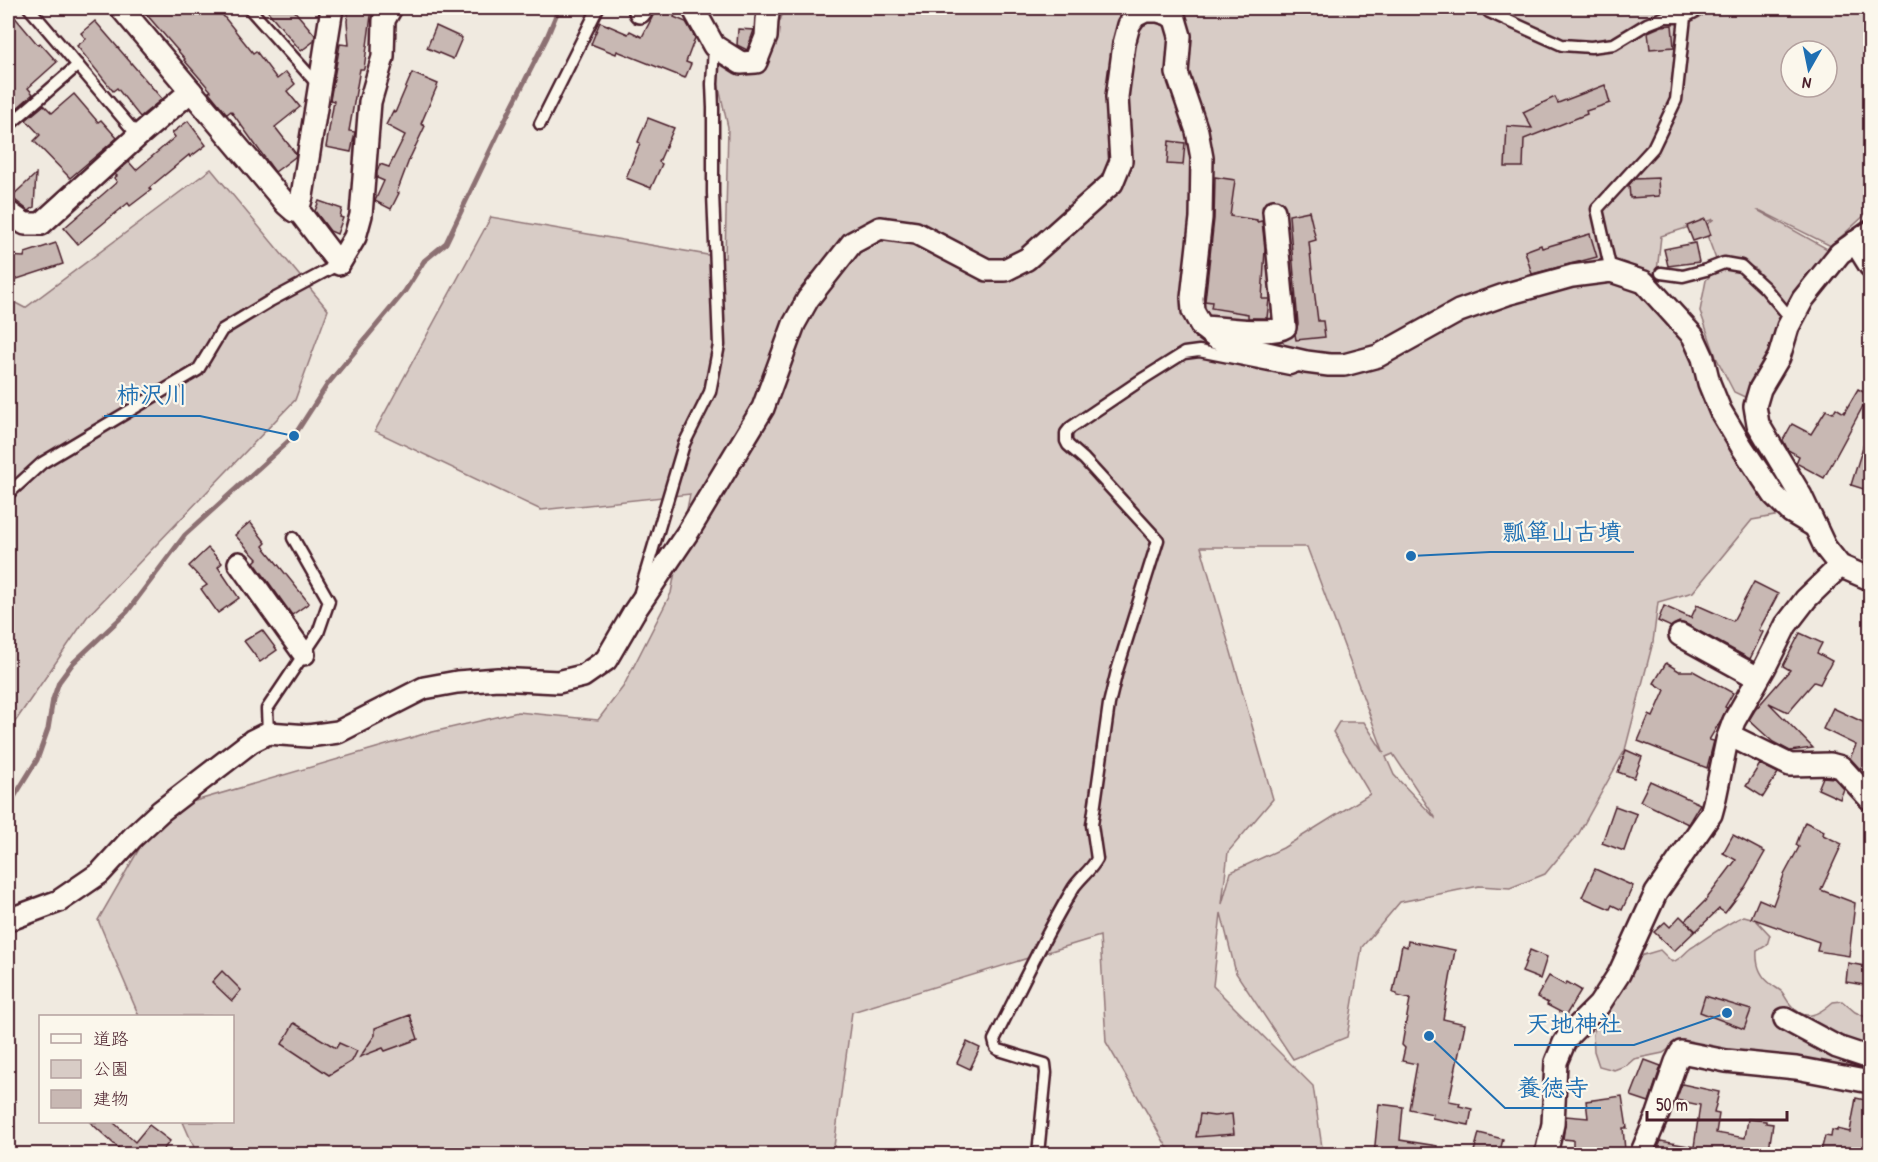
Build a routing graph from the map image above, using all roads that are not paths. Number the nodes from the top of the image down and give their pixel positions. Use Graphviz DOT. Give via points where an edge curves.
graph roads {
  1 [pos="29,8"];
  2 [pos="121,8"];
  3 [pos="249,8"];
  4 [pos="332,8"];
  5 [pos="391,8"];
  6 [pos="598,8"];
  7 [pos="693,8"];
  8 [pos="770,8"];
  9 [pos="1487,8"];
  10 [pos="1701,8"];
  11 [pos="1685,17"];
  12 [pos="714,46"];
  13 [pos="78,65"];
  14 [pos="319,86"];
  15 [pos="191,91"];
  16 [pos="540,124"];
  17 [pos="8,126"];
  18 [pos="138,136"];
  19 [pos="298,210"];
  20 [pos="1274,211"];
  21 [pos="8,212"];
  22 [pos="1863,237"];
  23 [pos="339,264"];
  24 [pos="1870,266"];
  25 [pos="1611,271"];
  26 [pos="1661,273"];
  27 [pos="1792,320"];
  28 [pos="1202,327"];
  29 [pos="1306,362"];
  30 [pos="8,494"];
  31 [pos="1816,527"];
  32 [pos="293,538"];
  33 [pos="239,563"];
  34 [pos="1840,566"];
  35 [pos="1870,579"];
  36 [pos="634,612"];
  37 [pos="1680,635"];
  38 [pos="304,654"];
  39 [pos="1758,678"];
  40 [pos="268,733"];
  41 [pos="1729,735"];
  42 [pos="1870,799"];
  43 [pos="8,920"];
  44 [pos="1785,1019"];
  45 [pos="1870,1058"];
  46 [pos="1870,1082"];
  47 [pos="1038,1155"];
  48 [pos="1546,1155"];
  49 [pos="1641,1155"];
  1 -- 13 [label="lane"];
  2 -- 15 [label="street"];
  3 -- 14 [label="lane"];
  4 -- 14 [label="street"];
  5 -- 23 [label="street" via="384,20 383,57 370,102 361,214 355,237"];
  6 -- 16 [label="lane"];
  7 -- 12 [label="street"];
  8 -- 12 [label="street" via="766,37 756,62 741,63"];
  9 -- 11 [label="lane" via="1562,45 1591,47 1614,44 1665,17"];
  10 -- 11 [label="lane"];
  11 -- 25 [label="lane" via="1676,100 1653,148 1597,209"];
  12 -- 36 [label="lane" via="713,193 719,345 710,392 684,444"];
  13 -- 17 [label="lane"];
  13 -- 18 [label="lane"];
  14 -- 19 [label="street"];
  15 -- 18 [label="street"];
  15 -- 19 [label="street" via="286,204"];
  18 -- 21 [label="street" via="41,224 25,224"];
  19 -- 23 [label="street"];
  20 -- 28 [label="street" via="1285,327 1262,331"];
  22 -- 24 [label="street"];
  22 -- 27 [label="street" via="1840,253 1817,279"];
  23 -- 30 [label="lane" via="222,330 198,370 42,462"];
  25 -- 29 [label="street" via="1572,276 1459,311 1399,346 1362,361 1344,365"];
  25 -- 31 [label="street" via="1644,282 1693,336 1720,410 1742,447 1774,495 1791,512"];
  26 -- 27 [label="lane" via="1683,276 1724,263 1741,266"];
  27 -- 31 [label="street" via="1755,406 1758,424"];
  28 -- 29 [label="street" via="1233,345"];
  28 -- 36 [label="street" via="1193,312 1192,298 1203,176 1201,144 1177,73 1180,36 1175,19 1158,11 1145,11 1135,15 1124,44 1117,97 1121,161 1112,183 1027,259 1005,270 987,270 916,233 880,228 852,243 807,299 764,408"];
  29 -- 47 [label="lane" via="1290,369 1199,351 1184,353 1066,433 1068,445 1158,540 1109,704 1093,812 1097,859 1069,896 994,1040 999,1050 1045,1064"];
  31 -- 34 [label="street"];
  32 -- 38 [label="lane" via="329,601 318,633"];
  33 -- 38 [label="street"];
  34 -- 35 [label="street"];
  34 -- 39 [label="street" via="1786,625"];
  36 -- 40 [label="street" via="606,660 583,676 558,682 457,682 424,688 338,732 308,736"];
  37 -- 39 [label="street"];
  38 -- 40 [label="lane" via="267,709"];
  39 -- 41 [label="street"];
  40 -- 43 [label="street" via="161,811 100,873 59,901"];
  41 -- 42 [label="street" via="1790,765 1841,767"];
  41 -- 48 [label="street" via="1711,814 1656,893 1619,974 1560,1052"];
  44 -- 45 [label="street" via="1837,1047"];
  46 -- 49 [label="street" via="1681,1052"];
}
